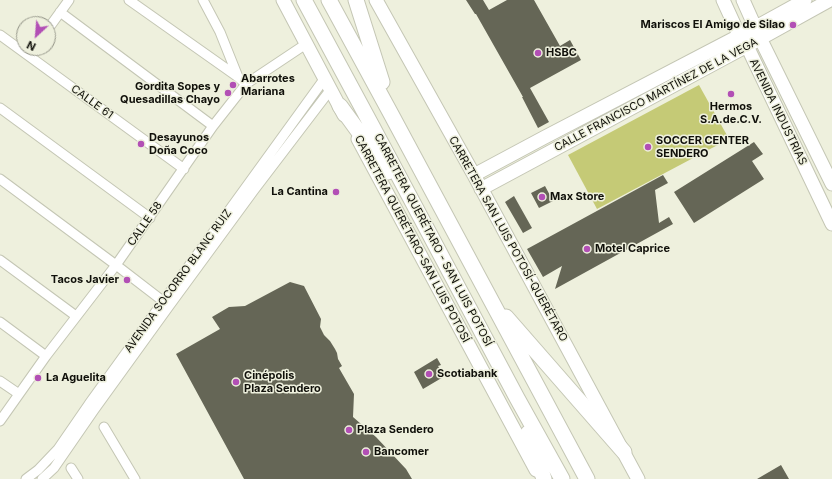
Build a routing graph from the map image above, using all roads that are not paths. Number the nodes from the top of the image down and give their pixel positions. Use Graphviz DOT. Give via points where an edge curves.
graph roads {
  1 [pos="69,0"];
  2 [pos="129,0"];
  3 [pos="203,0"];
  4 [pos="283,0"];
  5 [pos="304,0"];
  6 [pos="329,0"];
  7 [pos="356,0"];
  8 [pos="376,0"];
  9 [pos="723,0"];
  10 [pos="742,0"];
  11 [pos="805,0"];
  12 [pos="830,0"];
  13 [pos="60,12"];
  14 [pos="56,18"];
  15 [pos="758,33"];
  16 [pos="1,37"];
  17 [pos="743,41"];
  18 [pos="306,44"];
  19 [pos="16,47"];
  20 [pos="29,56"];
  21 [pos="688,62"];
  22 [pos="694,74"];
  23 [pos="238,77"];
  24 [pos="325,78"];
  25 [pos="246,84"];
  26 [pos="331,90"];
  27 [pos="340,106"];
  28 [pos="0,108"];
  29 [pos="302,110"];
  30 [pos="392,114"];
  31 [pos="310,117"];
  32 [pos="213,126"];
  33 [pos="545,137"];
  34 [pos="553,151"];
  35 [pos="184,169"];
  36 [pos="474,175"];
  37 [pos="0,179"];
  38 [pos="832,184"];
  39 [pos="481,189"];
  40 [pos="417,211"];
  41 [pos="150,218"];
  42 [pos="832,224"];
  43 [pos="0,260"];
  44 [pos="116,265"];
  45 [pos="488,296"];
  46 [pos="166,303"];
  47 [pos="76,316"];
  48 [pos="0,322"];
  49 [pos="46,356"];
  50 [pos="0,381"];
  51 [pos="19,394"];
  52 [pos="517,398"];
  53 [pos="0,421"];
  54 [pos="104,427"];
  55 [pos="61,452"];
  56 [pos="624,452"];
  57 [pos="72,468"];
  58 [pos="26,479"];
  59 [pos="42,479"];
  60 [pos="78,479"];
  61 [pos="135,479"];
  62 [pos="541,479"];
  63 [pos="544,479"];
  64 [pos="562,479"];
  65 [pos="587,479"];
  66 [pos="638,479"];
  1 -- 13 [label="street"];
  2 -- 23 [label="street"];
  3 -- 23 [label="street" via="220,32"];
  4 -- 18 [label="main road, CARRETERA QUERÉTARO-SAN LUIS POTOSÍ"];
  5 -- 40 [label="highway, CARRETERA QUERÉTARO - SAN LUIS POTOSÍ"];
  6 -- 30 [label="highway, CARRETERA QUERÉTARO - SAN LUIS POTOSÍ"];
  7 -- 30 [label="highway"];
  8 -- 36 [label="main road, CARRETERA SAN LUIS POTOSÍ-QUERÉTARO"];
  9 -- 17 [label="main road, AVENIDA INDUSTRIAS"];
  10 -- 15 [label="main road, AVENIDA INDUSTRIAS"];
  11 -- 15 [label="main road, CALLE FRANCISCO MARTÍNEZ DE LA VEGA"];
  12 -- 15 [label="main road, CALLE FRANCISCO MARTÍNEZ DE LA VEGA"];
  13 -- 14 [label="street"];
  13 -- 32 [label="street"];
  15 -- 17 [label="main road, CALLE FRANCISCO MARTÍNEZ DE LA VEGA"];
  15 -- 38 [label="main road, AVENIDA INDUSTRIAS"];
  16 -- 19 [label="street, CALLE 61"];
  17 -- 21 [label="main road, CALLE FRANCISCO MARTÍNEZ DE LA VEGA"];
  17 -- 22 [label="main road, CALLE FRANCISCO MARTÍNEZ DE LA VEGA"];
  17 -- 42 [label="main road, AVENIDA INDUSTRIAS"];
  18 -- 24 [label="main road, CARRETERA QUERÉTARO-SAN LUIS POTOSÍ"];
  18 -- 25 [label="street, CALLE 58"];
  20 -- 35 [label="street, CALLE 61"];
  21 -- 22 [label="main road"];
  21 -- 33 [label="main road, CALLE FRANCISCO MARTÍNEZ DE LA VEGA"];
  22 -- 34 [label="main road, CALLE FRANCISCO MARTÍNEZ DE LA VEGA"];
  23 -- 25 [label="street"];
  24 -- 26 [label="main road, CARRETERA QUERÉTARO-SAN LUIS POTOSÍ"];
  24 -- 29 [label="street, AVENIDA SOCORRO BLANC RUIZ"];
  25 -- 32 [label="street, CALLE 58"];
  26 -- 27 [label="main road, CARRETERA QUERÉTARO-SAN LUIS POTOSÍ"];
  26 -- 31 [label="street, AVENIDA SOCORRO BLANC RUIZ"];
  27 -- 40 [label="highway"];
  27 -- 62 [label="main road, CARRETERA QUERÉTARO-SAN LUIS POTOSÍ"];
  28 -- 41 [label="street"];
  29 -- 31 [label="street" via="307,111"];
  29 -- 46 [label="street, AVENIDA SOCORRO BLANC RUIZ"];
  30 -- 45 [label="highway, CARRETERA QUERÉTARO - SAN LUIS POTOSÍ"];
  31 -- 46 [label="street, AVENIDA SOCORRO BLANC RUIZ"];
  32 -- 35 [label="street, CALLE 58"];
  33 -- 34 [label="main road"];
  33 -- 36 [label="main road, CALLE FRANCISCO MARTÍNEZ DE LA VEGA"];
  34 -- 39 [label="main road, CALLE FRANCISCO MARTÍNEZ DE LA VEGA"];
  35 -- 41 [label="street, CALLE 58"];
  36 -- 39 [label="main road, CARRETERA SAN LUIS POTOSÍ-QUERÉTARO"];
  37 -- 44 [label="street"];
  39 -- 56 [label="main road, CARRETERA SAN LUIS POTOSÍ-QUERÉTARO"];
  40 -- 52 [label="highway, CARRETERA QUERÉTARO - SAN LUIS POTOSÍ"];
  41 -- 44 [label="street, CALLE 58"];
  43 -- 47 [label="street"];
  44 -- 46 [label="street"];
  44 -- 47 [label="street, CALLE 58"];
  45 -- 56 [label="highway"];
  45 -- 65 [label="highway, CARRETERA QUERÉTARO - SAN LUIS POTOSÍ"];
  46 -- 55 [label="street, AVENIDA SOCORRO BLANC RUIZ"];
  47 -- 49 [label="street, CALLE 58"];
  48 -- 49 [label="street"];
  49 -- 51 [label="street, CALLE 58"];
  50 -- 51 [label="street"];
  51 -- 53 [label="street, CALLE 58"];
  52 -- 63 [label="highway"];
  52 -- 64 [label="highway, CARRETERA QUERÉTARO - SAN LUIS POTOSÍ"];
  54 -- 61 [label="street"];
  55 -- 58 [label="street, AVENIDA SOCORRO BLANC RUIZ"];
  55 -- 59 [label="street, AVENIDA SOCORRO BLANC RUIZ" via="54,468"];
  56 -- 66 [label="main road, CARRETERA SAN LUIS POTOSÍ-QUERÉTARO"];
  57 -- 60 [label="street"];
}
